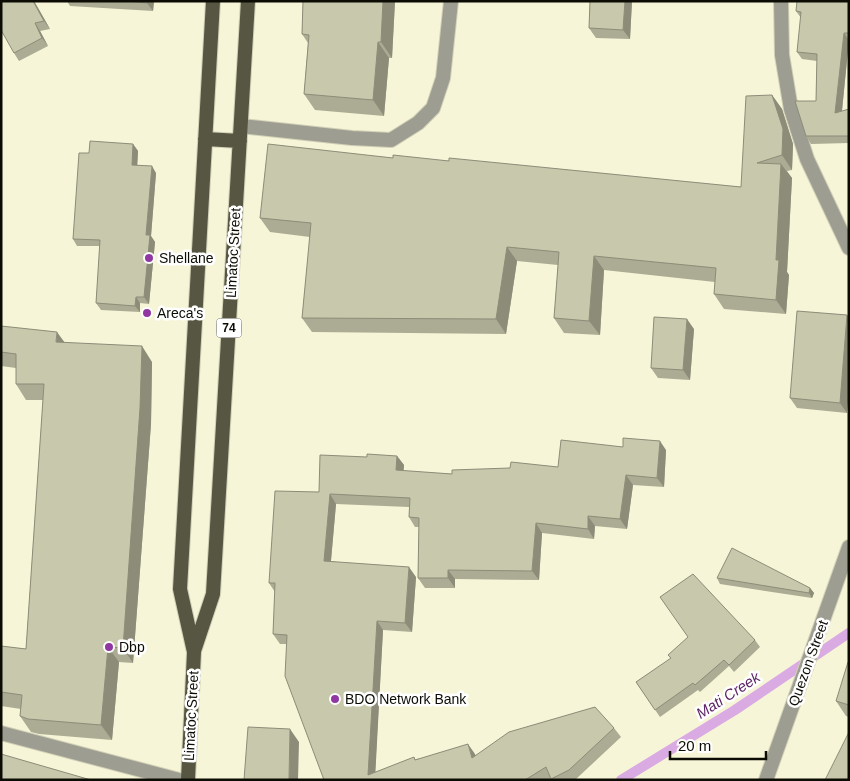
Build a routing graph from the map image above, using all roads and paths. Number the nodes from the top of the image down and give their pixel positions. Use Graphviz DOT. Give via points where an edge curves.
graph roads {
  1 [pos="213,1"];
  2 [pos="248,1"];
  3 [pos="451,1"];
  4 [pos="781,1"];
  5 [pos="241,126"];
  6 [pos="205,139"];
  7 [pos="240,141"];
  8 [pos="849,248"];
  9 [pos="849,547"];
  10 [pos="194,652"];
  11 [pos="1,733"];
  12 [pos="179,780"];
  13 [pos="188,780"];
  14 [pos="766,780"];
  1 -- 6 [label="main road, Limatoc Street / 74"];
  2 -- 5 [label="main road, Limatoc Street / 74"];
  3 -- 5 [label="street" via="444,78 434,108 418,124 391,140"];
  4 -- 8 [label="street" via="782,55 791,109 806,159"];
  5 -- 7 [label="main road, Limatoc Street / 74"];
  6 -- 7 [label="main road"];
  6 -- 10 [label="main road, Limatoc Street / 74" via="180,588"];
  7 -- 10 [label="main road, Limatoc Street / 74" via="213,594"];
  9 -- 14 [label="street, Quezon Street"];
  10 -- 13 [label="main road, Limatoc Street / 74"];
  11 -- 12 [label="street"];
}
